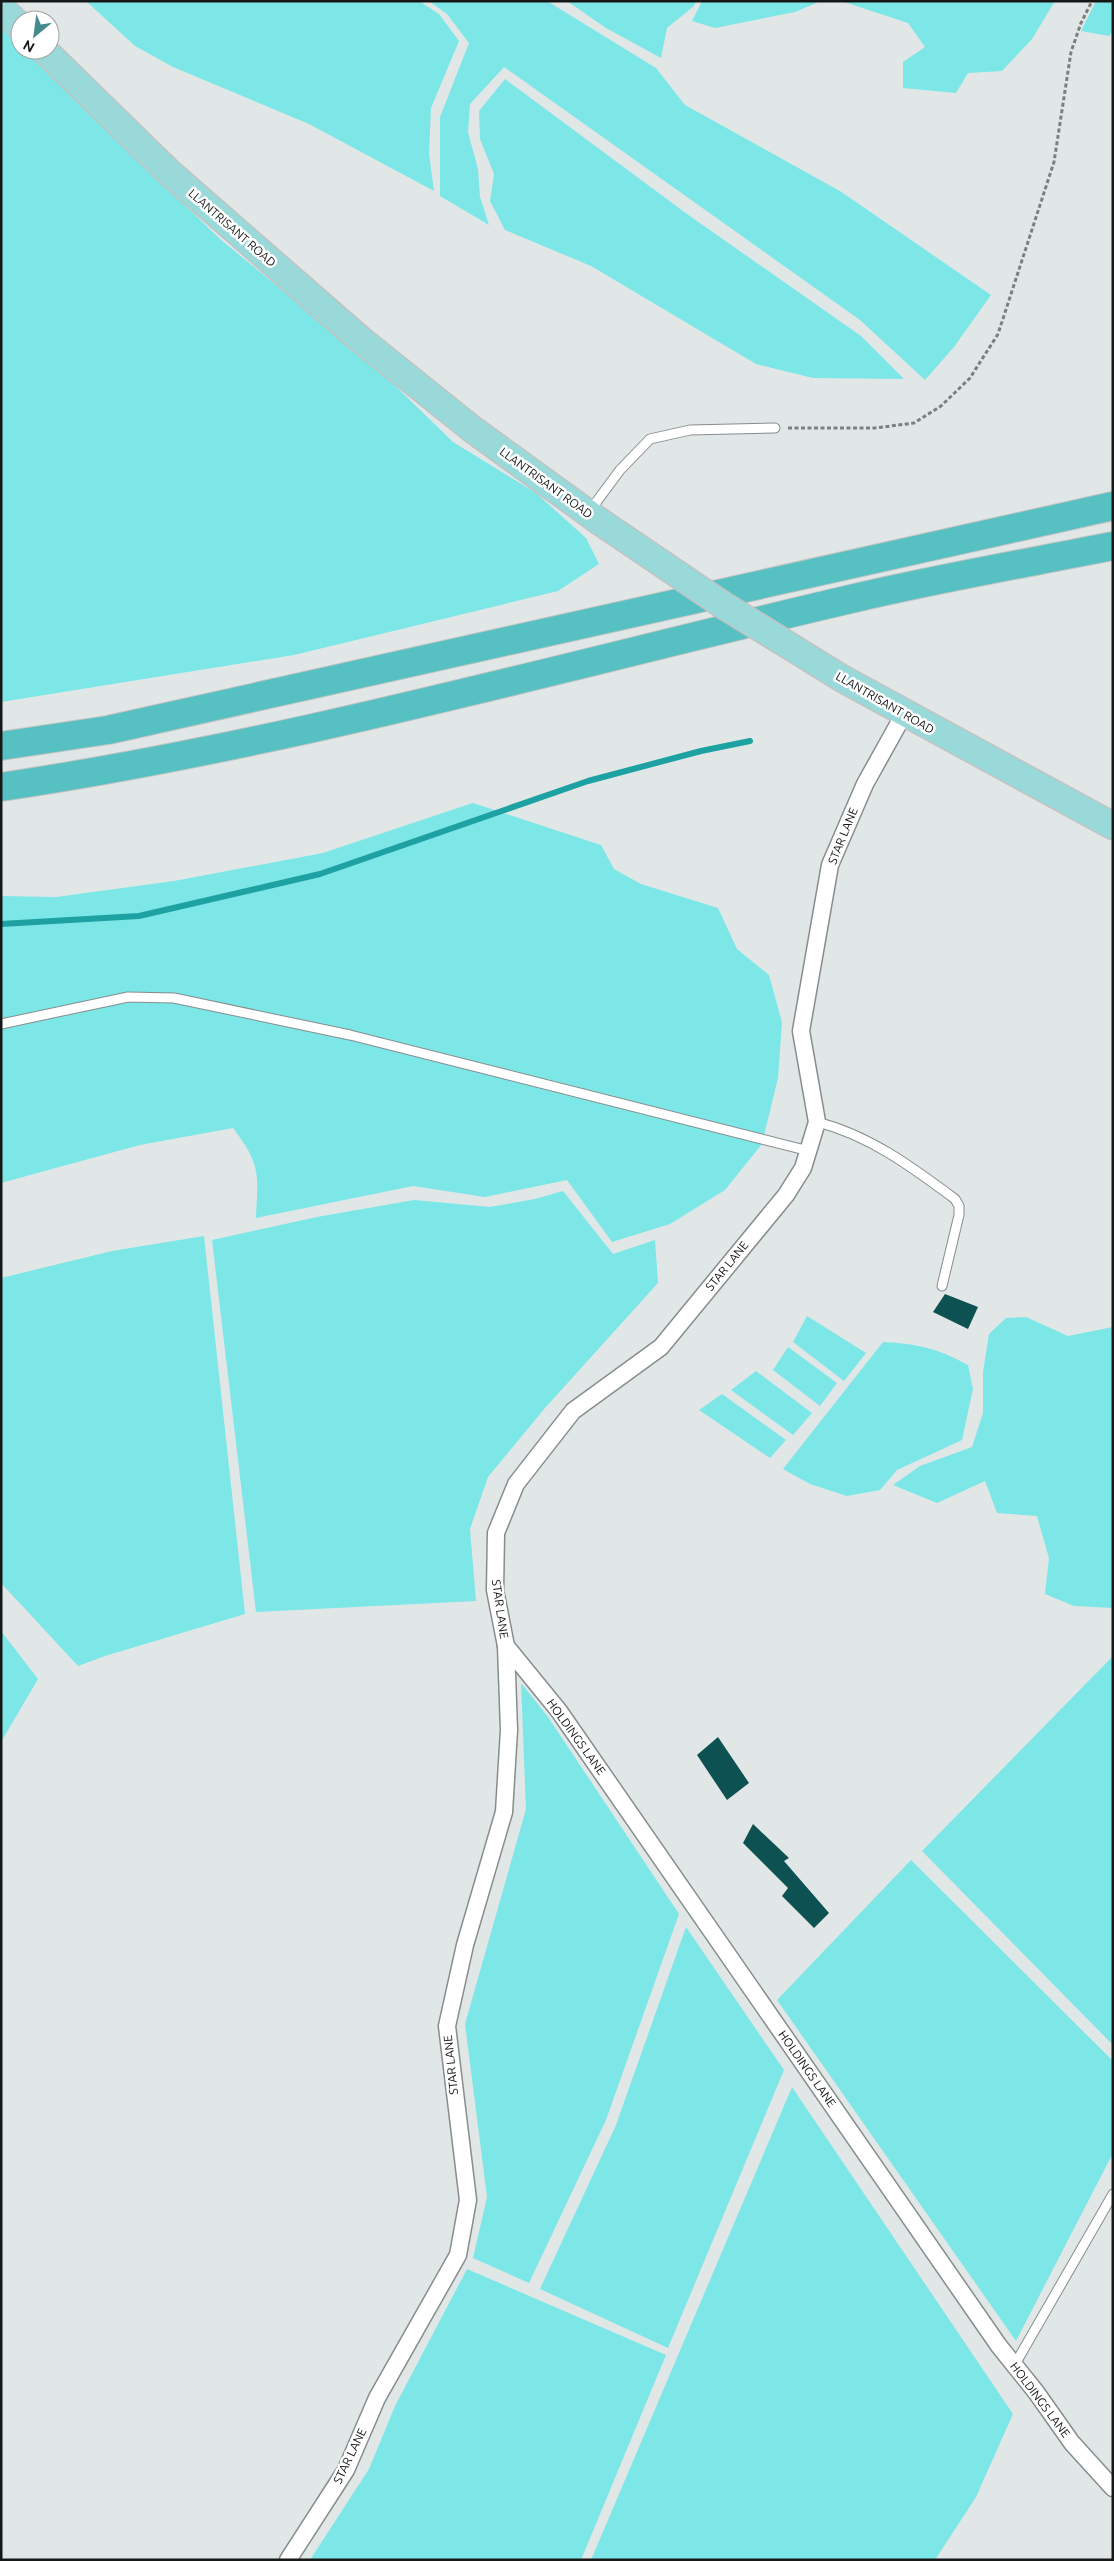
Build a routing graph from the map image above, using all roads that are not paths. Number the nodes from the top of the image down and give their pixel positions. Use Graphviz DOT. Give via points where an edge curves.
graph roads {
  1 [pos="54,60"];
  2 [pos="775,428"];
  3 [pos="1113,506"];
  4 [pos="593,518"];
  5 [pos="1113,546"];
  6 [pos="904,714"];
  7 [pos="1,746"];
  8 [pos="1,787"];
  9 [pos="1113,826"];
  10 [pos="1,1024"];
  11 [pos="817,1122"];
  12 [pos="810,1151"];
  13 [pos="942,1286"];
  14 [pos="506,1646"];
  15 [pos="1113,2194"];
  16 [pos="1014,2366"];
  17 [pos="1113,2488"];
  18 [pos="288,2560"];
  1 -- 4 [label="main road, LLANTRISANT ROAD" via="170,174 360,339 472,429"];
  2 -- 4 [label="lane" via="690,430 650,439 620,470"];
  3 -- 7 [label="highway" via="108,730"];
  4 -- 6 [label="main road, LLANTRISANT ROAD, bridge" via="723,605"];
  5 -- 8 [label="highway" via="858,597 376,715 97,772"];
  6 -- 9 [label="main road, LLANTRISANT ROAD"];
  6 -- 11 [label="street, STAR LANE" via="865,784 830,864 801,1031"];
  10 -- 12 [label="lane" via="128,997 174,998 350,1035"];
  11 -- 12 [label="street, STAR LANE"];
  11 -- 13 [label="lane" via="839,1128 886,1151 955,1199 959,1215"];
  12 -- 14 [label="street, STAR LANE" via="786,1195 661,1347 573,1411 516,1484 496,1533 495,1590"];
  14 -- 16 [label="street, HOLDINGS LANE" via="559,1712"];
  14 -- 18 [label="street, STAR LANE" via="510,1730 504,1812 466,1945 448,2026 468,2200 458,2255 377,2398 346,2470"];
  15 -- 16 [label="lane"];
  16 -- 17 [label="street, HOLDINGS LANE" via="1072,2443"];
}
